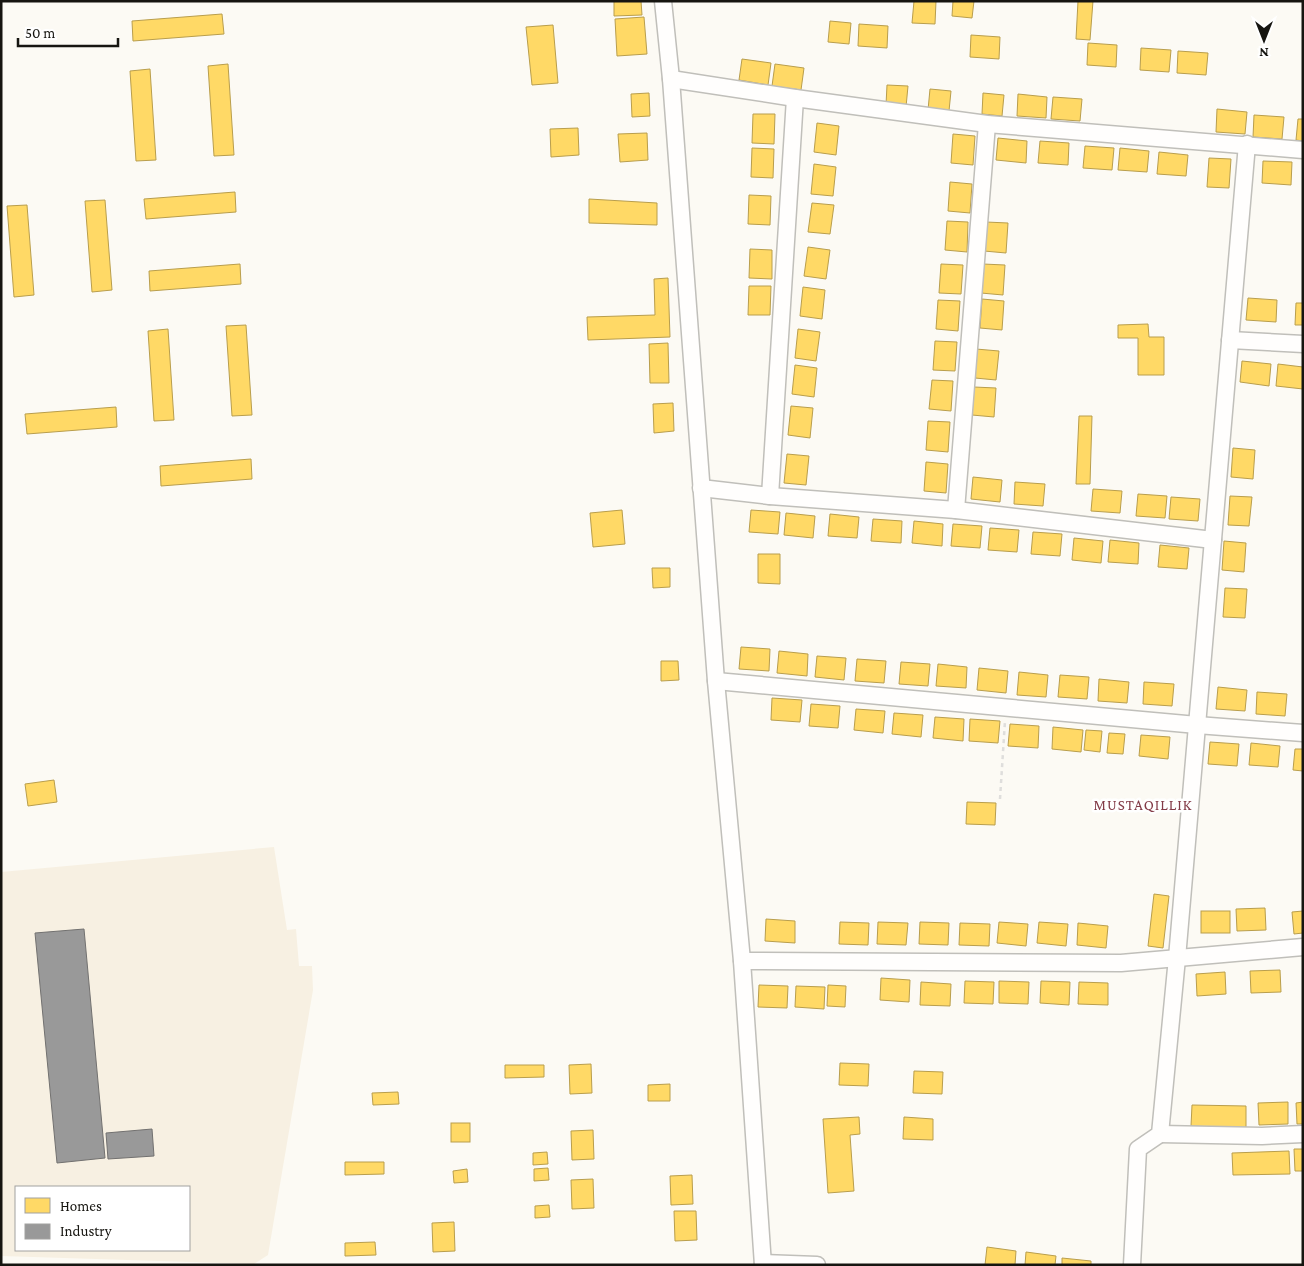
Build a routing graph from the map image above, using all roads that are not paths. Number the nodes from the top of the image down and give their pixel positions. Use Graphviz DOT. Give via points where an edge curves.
graph roads {
  1 [pos="663,1"];
  2 [pos="671,79"];
  3 [pos="795,98"];
  4 [pos="987,124"];
  5 [pos="1247,144"];
  6 [pos="1303,150"];
  7 [pos="1230,340"];
  8 [pos="1303,344"];
  9 [pos="701,488"];
  10 [pos="770,496"];
  11 [pos="956,510"];
  12 [pos="1213,540"];
  13 [pos="716,681"];
  14 [pos="1197,725"];
  15 [pos="1303,733"];
  16 [pos="1303,947"];
  17 [pos="1177,958"];
  18 [pos="742,961"];
  19 [pos="1160,1134"];
  20 [pos="1303,1134"];
  21 [pos="763,1264"];
  22 [pos="817,1265"];
  23 [pos="1132,1265"];
  1 -- 2 [label="street"];
  2 -- 3 [label="street"];
  2 -- 9 [label="street"];
  3 -- 4 [label="street"];
  3 -- 10 [label="street"];
  4 -- 5 [label="street"];
  4 -- 11 [label="street"];
  5 -- 6 [label="street"];
  5 -- 7 [label="street"];
  7 -- 8 [label="street"];
  7 -- 12 [label="street"];
  9 -- 10 [label="street"];
  9 -- 13 [label="street"];
  10 -- 11 [label="street"];
  11 -- 12 [label="street"];
  12 -- 14 [label="street"];
  13 -- 14 [label="street"];
  13 -- 18 [label="street"];
  14 -- 15 [label="street"];
  14 -- 17 [label="street"];
  16 -- 17 [label="street"];
  17 -- 18 [label="street" via="1121,963"];
  17 -- 19 [label="street"];
  18 -- 21 [label="street"];
  19 -- 20 [label="street"];
  19 -- 23 [label="street" via="1138,1149"];
  21 -- 22 [label="street"];
}
